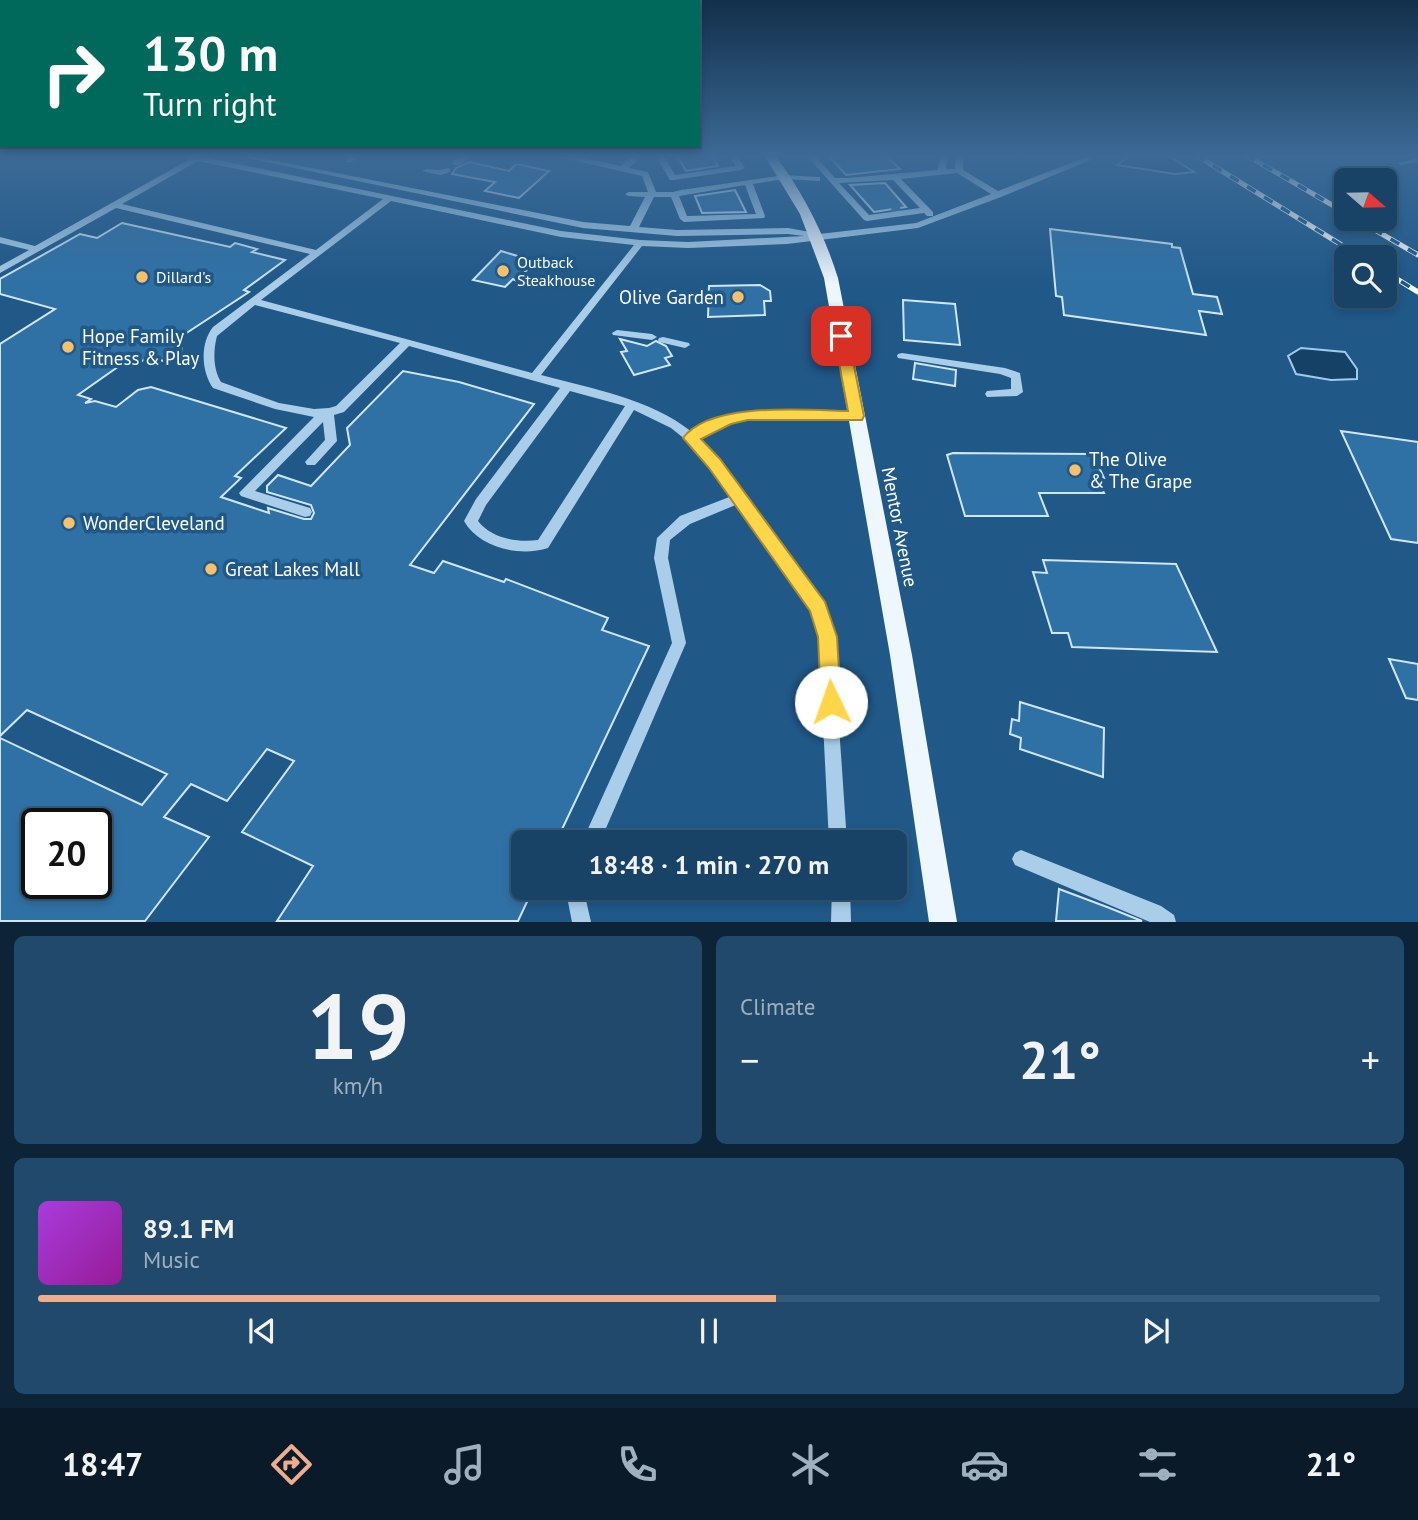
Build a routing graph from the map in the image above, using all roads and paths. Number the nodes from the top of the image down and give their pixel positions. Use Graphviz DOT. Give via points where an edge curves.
graph roads {
  1 [pos="127,198"];
  2 [pos="390,198"];
  3 [pos="446,198"];
  4 [pos="649,198"];
  5 [pos="675,198"];
  6 [pos="756,198"];
  7 [pos="797,198"];
  8 [pos="846,198"];
  9 [pos="914,198"];
  10 [pos="990,198"];
  11 [pos="115,205"];
  12 [pos="924,209"];
  13 [pos="861,215"];
  14 [pos="684,219"];
  15 [pos="935,220"];
  16 [pos="633,230"];
  17 [pos="818,236"];
  18 [pos="0,240"];
  19 [pos="640,243"];
  20 [pos="36,250"];
  21 [pos="317,253"];
  22 [pos="0,270"];
  23 [pos="254,301"];
  24 [pos="617,333"];
  25 [pos="408,342"];
  26 [pos="685,345"];
  27 [pos="902,356"];
  28 [pos="534,377"];
  29 [pos="568,387"];
  30 [pos="991,394"];
  31 [pos="632,404"];
  32 [pos="326,415"];
  33 [pos="857,416"];
  34 [pos="691,438"];
  35 [pos="312,463"];
  36 [pos="740,498"];
  37 [pos="305,512"];
  38 [pos="596,830"];
  39 [pos="837,830"];
  40 [pos="1021,859"];
  41 [pos="577,900"];
  42 [pos="841,900"];
  43 [pos="582,922"];
  44 [pos="841,922"];
  45 [pos="943,922"];
  46 [pos="1167,922"];
  1 -- 11 [label="street"];
  2 -- 19 [label="street" via="561,234"];
  2 -- 21 [label="street"];
  3 -- 16 [label="street"];
  4 -- 16 [label="street"];
  5 -- 14 [label="street"];
  6 -- 14 [label="street" via="761,216"];
  7 -- 17 [label="main road, Mentor Avenue"];
  8 -- 13 [label="street"];
  9 -- 12 [label="street"];
  10 -- 15 [label="street"];
  11 -- 20 [label="street"];
  11 -- 21 [label="street"];
  12 -- 13 [label="street"];
  12 -- 13 [label="street" via="876,218"];
  12 -- 15 [label="street"];
  15 -- 17 [label="street"];
  16 -- 17 [label="street" via="705,234 789,231"];
  17 -- 19 [label="street" via="746,244"];
  17 -- 33 [label="main road, Mentor Avenue" via="831,278"];
  18 -- 20 [label="street"];
  19 -- 28 [label="street"];
  20 -- 22 [label="street"];
  21 -- 23 [label="street"];
  23 -- 25 [label="street"];
  23 -- 32 [label="street" via="212,337 212,381"];
  24 -- 26 [label="street"];
  25 -- 28 [label="street"];
  25 -- 32 [label="street" via="343,407"];
  27 -- 30 [label="street" via="1016,376 1017,392"];
  28 -- 29 [label="street"];
  29 -- 31 [label="street"];
  29 -- 31 [label="street" via="481,502 471,521 479,533 524,548 543,544"];
  31 -- 34 [label="street"];
  32 -- 35 [label="street" via="331,441"];
  32 -- 37 [label="street" via="245,493"];
  33 -- 34 [label="street" via="748,415 727,419"];
  33 -- 45 [label="main road, Mentor Avenue"];
  34 -- 36 [label="street"];
  36 -- 38 [label="street" via="685,520 664,538 661,558 679,643"];
  36 -- 39 [label="street" via="825,624"];
  40 -- 46 [label="street"];
  41 -- 43 [label="street"];
  42 -- 44 [label="street"];
}
